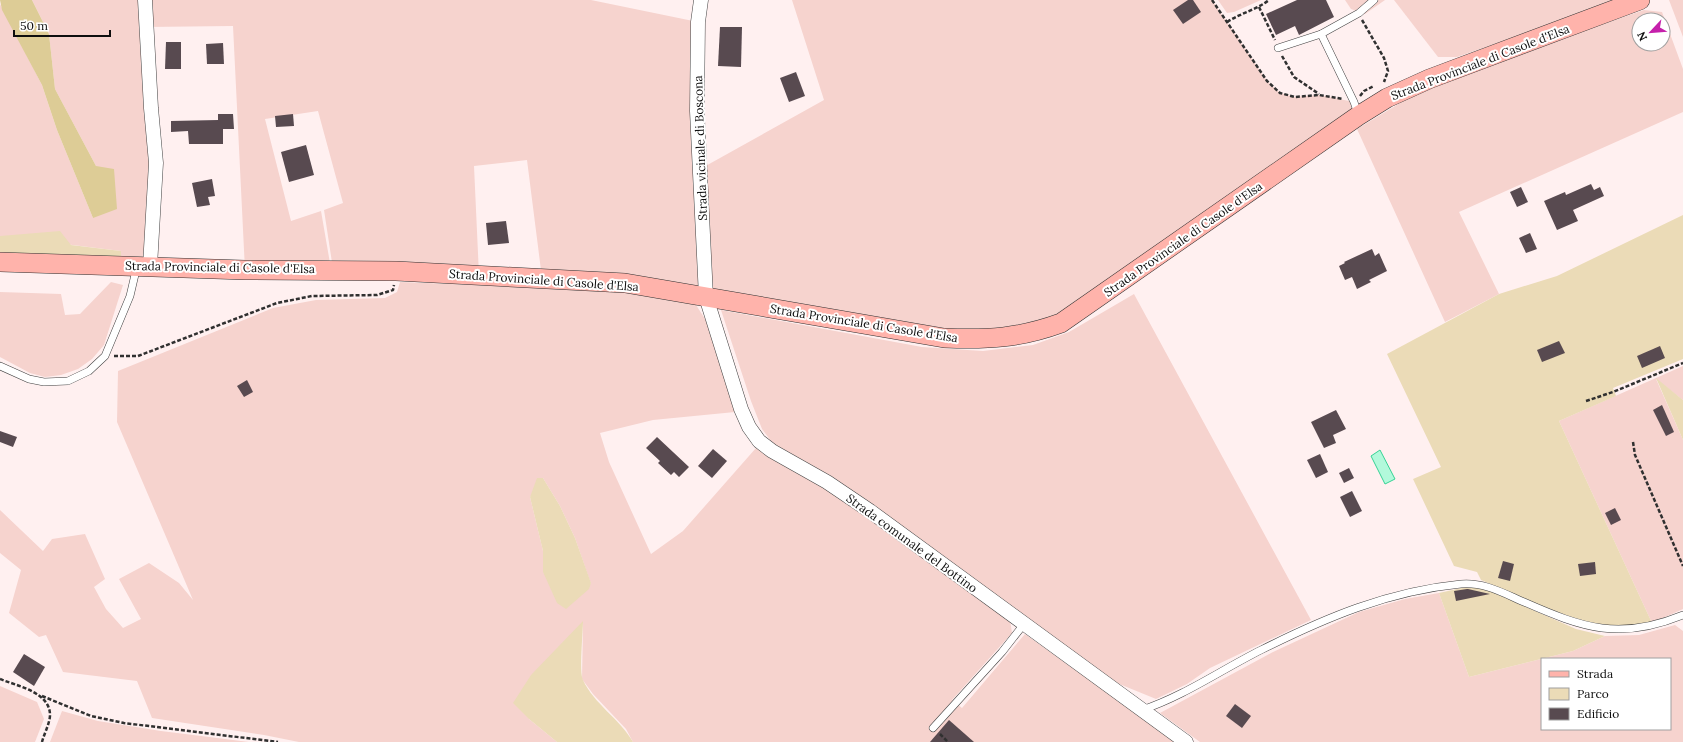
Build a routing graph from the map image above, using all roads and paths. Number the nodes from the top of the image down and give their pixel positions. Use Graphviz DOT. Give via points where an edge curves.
graph roads {
  1 [pos="145,0"];
  2 [pos="701,0"];
  3 [pos="1212,0"];
  4 [pos="1269,0"];
  5 [pos="1374,0"];
  6 [pos="1640,0"];
  7 [pos="1359,13"];
  8 [pos="1227,22"];
  9 [pos="1321,34"];
  10 [pos="1278,48"];
  11 [pos="1356,109"];
  12 [pos="0,262"];
  13 [pos="144,266"];
  14 [pos="396,271"];
  15 [pos="706,297"];
  16 [pos="105,356"];
  17 [pos="1683,363"];
  18 [pos="0,366"];
  19 [pos="1586,401"];
  20 [pos="1633,442"];
  21 [pos="1683,566"];
  22 [pos="1683,615"];
  23 [pos="1024,624"];
  24 [pos="0,679"];
  25 [pos="42,696"];
  26 [pos="1142,710"];
  27 [pos="933,728"];
  28 [pos="42,742"];
  29 [pos="278,742"];
  30 [pos="1186,742"];
  1 -- 13 [label="street" via="156,163"];
  2 -- 15 [label="street, Strada vicinale di Boscona" via="698,22 696,111"];
  3 -- 8 [label="path"];
  4 -- 8 [label="path" via="1260,7"];
  5 -- 7 [label="lane"];
  6 -- 11 [label="main road, Strada Provinciale di Casole d'Elsa"];
  7 -- 9 [label="lane"];
  7 -- 11 [label="path" via="1384,58 1388,71 1384,82 1364,91"];
  8 -- 11 [label="path" via="1267,81 1280,93 1295,98 1319,95"];
  9 -- 10 [label="lane"];
  9 -- 11 [label="lane"];
  11 -- 15 [label="main road, Strada Provinciale di Casole d'Elsa" via="1103,296 1061,323 1041,330 992,338 944,338"];
  12 -- 13 [label="main road, Strada Provinciale di Casole d'Elsa"];
  13 -- 14 [label="main road, Strada Provinciale di Casole d'Elsa"];
  13 -- 16 [label="lane"];
  14 -- 15 [label="main road, Strada Provinciale di Casole d'Elsa" via="625,283"];
  14 -- 16 [label="path" via="393,290 377,295 312,296 277,303 138,356"];
  15 -- 23 [label="street, Strada comunale del Bottino" via="741,409 749,427 760,441 772,451 870,510"];
  16 -- 18 [label="lane" via="89,371 60,382 36,381"];
  17 -- 19 [label="path"];
  20 -- 21 [label="path" via="1635,455"];
  22 -- 26 [label="lane" via="1653,626 1630,630 1601,629 1559,617 1480,584 1420,590 1360,605 1261,650 1161,704"];
  23 -- 26 [label="street, Strada comunale del Bottino"];
  23 -- 27 [label="lane"];
  24 -- 25 [label="path"];
  25 -- 28 [label="path" via="49,707 50,716"];
  25 -- 29 [label="path" via="91,716 124,723"];
  26 -- 30 [label="street, Strada comunale del Bottino"];
}
